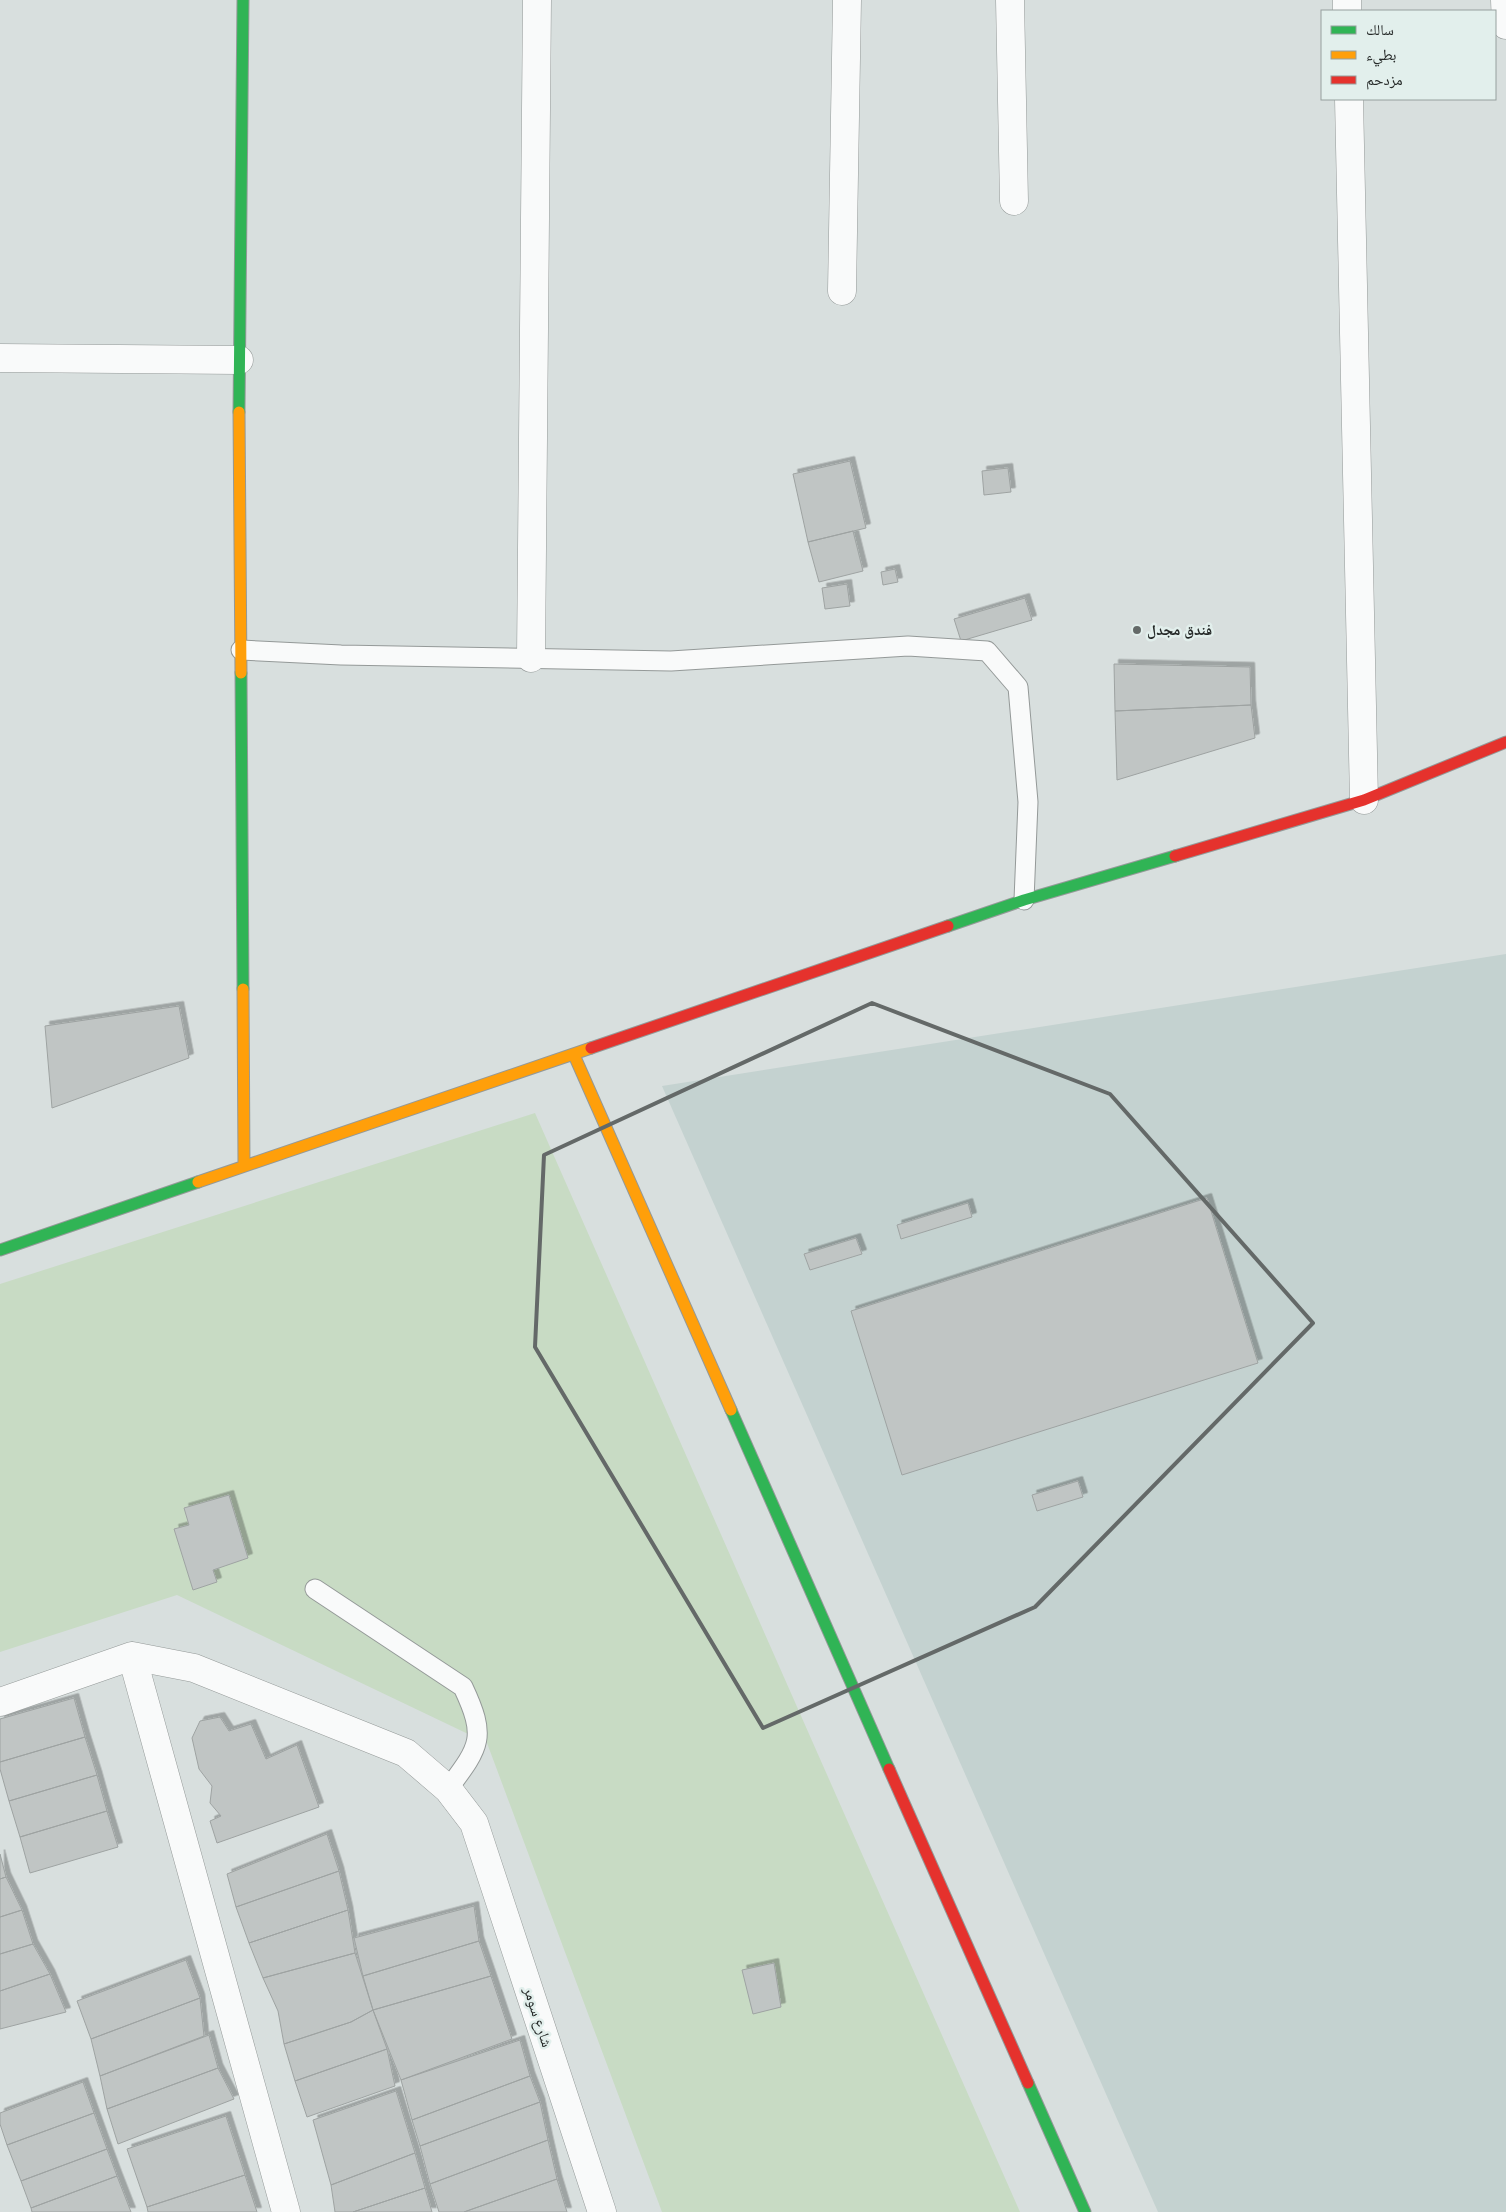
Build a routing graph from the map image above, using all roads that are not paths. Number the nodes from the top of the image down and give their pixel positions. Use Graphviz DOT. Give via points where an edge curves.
graph roads {
  1 [pos="243,0"];
  2 [pos="537,0"];
  3 [pos="847,0"];
  4 [pos="1010,0"];
  5 [pos="1505,0"];
  6 [pos="1506,25"];
  7 [pos="1349,100"];
  8 [pos="1014,201"];
  9 [pos="842,291"];
  10 [pos="0,358"];
  11 [pos="239,360"];
  12 [pos="241,650"];
  13 [pos="531,658"];
  14 [pos="1506,742"];
  15 [pos="1364,800"];
  16 [pos="1024,900"];
  17 [pos="574,1055"];
  18 [pos="244,1166"];
  19 [pos="0,1250"];
  20 [pos="315,1589"];
  21 [pos="132,1656"];
  22 [pos="0,1702"];
  23 [pos="448,1789"];
  24 [pos="286,2212"];
  25 [pos="602,2212"];
  26 [pos="1084,2212"];
  1 -- 11 [label="street"];
  2 -- 13 [label="street"];
  3 -- 9 [label="street"];
  4 -- 8 [label="street"];
  5 -- 6 [label="street"];
  7 -- 15 [label="street"];
  10 -- 11 [label="street"];
  11 -- 12 [label="street"];
  12 -- 13 [label="lane"];
  12 -- 18 [label="street"];
  13 -- 16 [label="lane" via="671,661 908,646 987,651 1018,687 1028,802"];
  14 -- 15 [label="street"];
  15 -- 16 [label="street"];
  16 -- 17 [label="street"];
  17 -- 18 [label="street"];
  17 -- 26 [label="street"];
  18 -- 19 [label="street"];
  20 -- 23 [label="lane" via="462,1687 474,1711 479,1731 472,1756"];
  21 -- 22 [label="street"];
  21 -- 23 [label="street, شارع سومر" via="194,1668 406,1753"];
  21 -- 24 [label="street"];
  23 -- 25 [label="street, شارع سومر" via="474,1823"];
}
